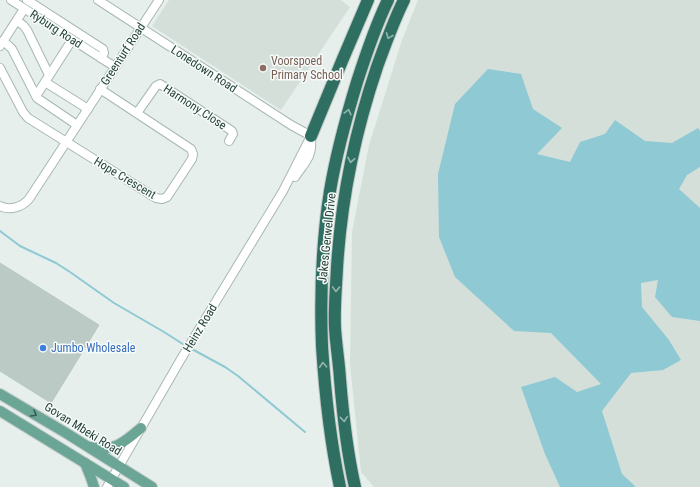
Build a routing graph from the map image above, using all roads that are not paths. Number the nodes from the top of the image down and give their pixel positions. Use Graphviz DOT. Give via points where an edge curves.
graph roads {
  1 [pos="11,0"];
  2 [pos="27,0"];
  3 [pos="98,0"];
  4 [pos="159,0"];
  5 [pos="368,0"];
  6 [pos="388,0"];
  7 [pos="404,0"];
  8 [pos="24,9"];
  9 [pos="17,20"];
  10 [pos="141,27"];
  11 [pos="72,40"];
  12 [pos="2,44"];
  13 [pos="101,58"];
  14 [pos="114,67"];
  15 [pos="0,68"];
  16 [pos="47,78"];
  17 [pos="100,89"];
  18 [pos="36,96"];
  19 [pos="88,109"];
  20 [pos="137,113"];
  21 [pos="77,125"];
  22 [pos="291,125"];
  23 [pos="311,136"];
  24 [pos="229,141"];
  25 [pos="66,142"];
  26 [pos="302,154"];
  27 [pos="283,191"];
  28 [pos="0,206"];
  29 [pos="0,394"];
  30 [pos="0,411"];
  31 [pos="141,428"];
  32 [pos="86,446"];
  33 [pos="84,463"];
  34 [pos="119,467"];
  35 [pos="109,483"];
  36 [pos="94,487"];
  37 [pos="124,487"];
  38 [pos="152,487"];
  39 [pos="340,487"];
  40 [pos="355,487"];
  1 -- 8 [label="street, Ryburg Road"];
  2 -- 13 [label="street, Ryburg Road" via="103,49"];
  3 -- 10 [label="street, Lonedown Road"];
  4 -- 10 [label="street, Greenturf Road"];
  5 -- 23 [label="highway"];
  39 -- 6 [label="highway, Jakes Gerwel Drive, one-way" via="328,422 324,371 321,286 324,238 330,192 350,104 371,40"];
  7 -- 40 [label="highway, Jakes Gerwel Drive, one-way" via="385,44 364,109 346,188 338,242 335,329 344,422"];
  8 -- 9 [label="street"];
  8 -- 11 [label="street, Ryburg Road"];
  9 -- 12 [label="street"];
  9 -- 16 [label="street" via="27,30"];
  10 -- 14 [label="street, Greenturf Road"];
  10 -- 22 [label="street, Lonedown Road"];
  11 -- 13 [label="street, Ryburg Road"];
  11 -- 16 [label="street"];
  12 -- 18 [label="street" via="12,49"];
  13 -- 14 [label="street, Ryburg Road"];
  14 -- 17 [label="street, Greenturf Road"];
  15 -- 25 [label="street" via="25,115"];
  16 -- 18 [label="street"];
  16 -- 19 [label="street"];
  17 -- 19 [label="street, Greenturf Road"];
  17 -- 20 [label="street, Hope Crescent"];
  18 -- 21 [label="street"];
  19 -- 21 [label="street, Greenturf Road"];
  20 -- 24 [label="street, Harmony Close" via="160,84 232,131"];
  20 -- 25 [label="street, Hope Crescent" via="193,152 192,159 165,198 156,198"];
  21 -- 25 [label="street, Greenturf Road"];
  22 -- 23 [label="street, Lonedown Road"];
  22 -- 26 [label="street" via="301,137"];
  23 -- 26 [label="street, Heinz Road"];
  23 -- 27 [label="street, Heinz Road" via="309,157"];
  25 -- 28 [label="street, Greenturf Road" via="24,204 8,208"];
  26 -- 27 [label="street, Heinz Road"];
  27 -- 31 [label="street, Heinz Road"];
  29 -- 32 [label="main road, Govan Mbeki Road, one-way"];
  30 -- 33 [label="main road"];
  31 -- 32 [label="main road" via="127,441 114,447 102,449"];
  31 -- 34 [label="street, Heinz Road"];
  32 -- 34 [label="main road, Govan Mbeki Road"];
  33 -- 35 [label="main road"];
  33 -- 36 [label="main road"];
  34 -- 35 [label="street, Heinz Road"];
  34 -- 38 [label="main road, Govan Mbeki Road"];
  35 -- 37 [label="main road"];
}
